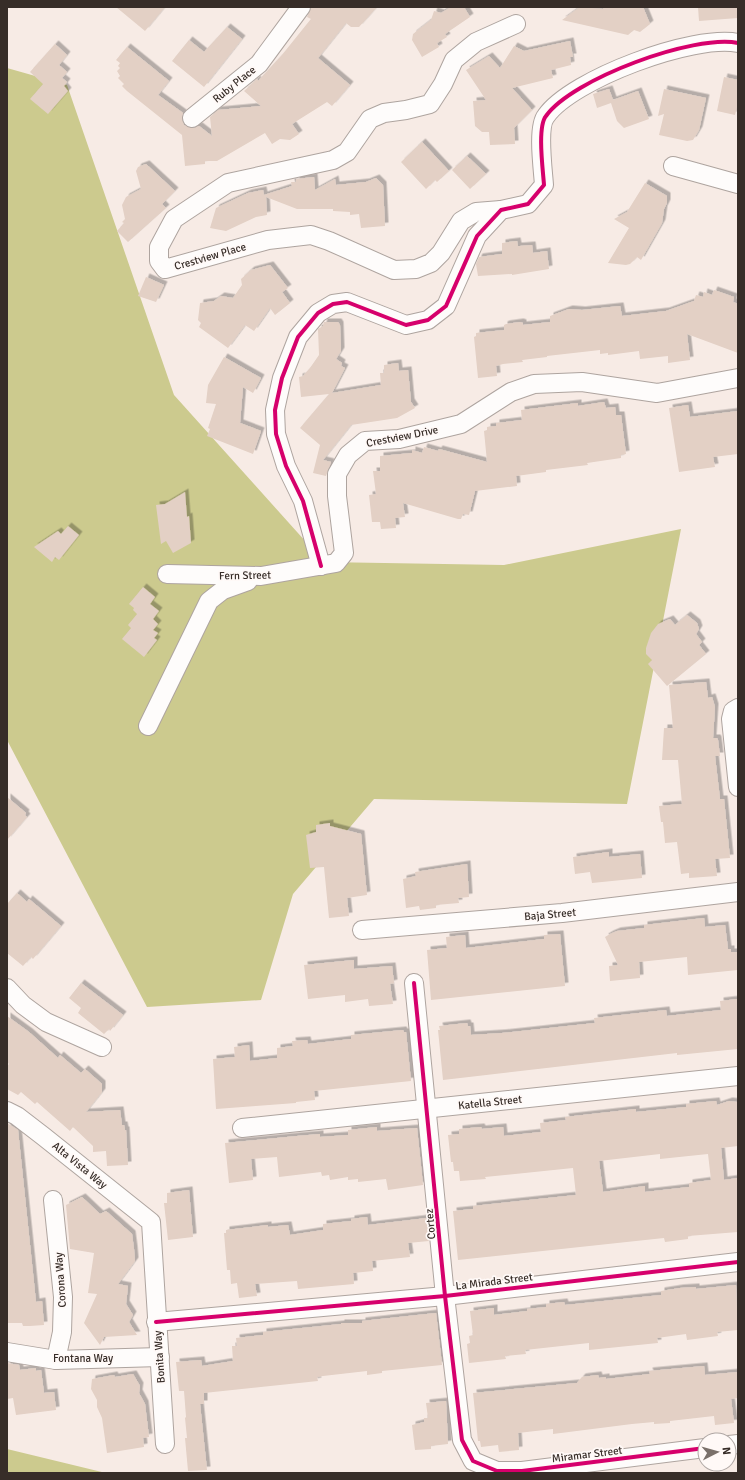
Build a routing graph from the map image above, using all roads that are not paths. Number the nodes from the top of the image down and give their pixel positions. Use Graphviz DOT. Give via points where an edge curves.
graph roads {
  1 [pos="301,7"];
  2 [pos="516,24"];
  3 [pos="738,43"];
  4 [pos="192,118"];
  5 [pos="673,166"];
  6 [pos="738,184"];
  7 [pos="501,210"];
  8 [pos="738,378"];
  9 [pos="321,566"];
  10 [pos="167,574"];
  11 [pos="261,576"];
  12 [pos="734,713"];
  13 [pos="148,726"];
  14 [pos="738,787"];
  15 [pos="738,892"];
  16 [pos="362,930"];
  17 [pos="414,983"];
  18 [pos="7,988"];
  19 [pos="102,1047"];
  20 [pos="738,1076"];
  21 [pos="428,1108"];
  22 [pos="7,1111"];
  23 [pos="242,1128"];
  24 [pos="53,1200"];
  25 [pos="151,1222"];
  26 [pos="738,1262"];
  27 [pos="445,1296"];
  28 [pos="156,1322"];
  29 [pos="7,1352"];
  30 [pos="160,1357"];
  31 [pos="56,1360"];
  32 [pos="165,1444"];
  33 [pos="697,1449"];
  34 [pos="473,1461"];
  1 -- 4 [label="street, Ruby Place" via="258,64"];
  2 -- 7 [label="street, Crestview Place" via="476,42 454,60 430,104 370,118 347,152 333,160 228,183 174,219 159,247 159,261 165,269 268,240 311,235 394,270 416,269 431,263 441,253 461,221 476,212"];
  3 -- 7 [label="street" via="728,41 677,48 628,64 572,92 545,116 541,140 544,185 528,204"];
  5 -- 6 [label="street"];
  7 -- 9 [label="street" via="477,236 446,306 428,320 406,325 348,302 333,304 318,313 298,337 282,378 275,410 276,434 286,466 303,501"];
  8 -- 9 [label="street, Crestview Drive" via="657,393 582,382 534,384 511,392 461,424 399,439 365,441 348,455 338,474 337,496 344,553 336,563"];
  9 -- 11 [label="street, Fern Street"];
  10 -- 11 [label="street, Fern Street"];
  11 -- 13 [label="street" via="222,590 210,600"];
  12 -- 14 [label="street"];
  15 -- 16 [label="street, Baja Street" via="562,913"];
  17 -- 21 [label="street, Cortez"];
  18 -- 19 [label="street" via="23,1005 46,1022"];
  20 -- 21 [label="street, Katella Street"];
  21 -- 23 [label="street, Katella Street"];
  21 -- 27 [label="street, Cortez"];
  22 -- 25 [label="street, Alta Vista Way" via="43,1136"];
  24 -- 31 [label="street, Corona Way" via="63,1297 62,1332"];
  25 -- 28 [label="street, Bonita Way"];
  26 -- 27 [label="street, La Mirada Street"];
  27 -- 28 [label="street, La Mirada Street"];
  27 -- 34 [label="street, Cortez" via="462,1440"];
  28 -- 30 [label="street, Bonita Way"];
  29 -- 31 [label="street, Fontana Way"];
  30 -- 31 [label="street, Fontana Way"];
  30 -- 32 [label="street, Bonita Way"];
  33 -- 34 [label="street, Miramar Street" via="522,1471 497,1471"];
}
